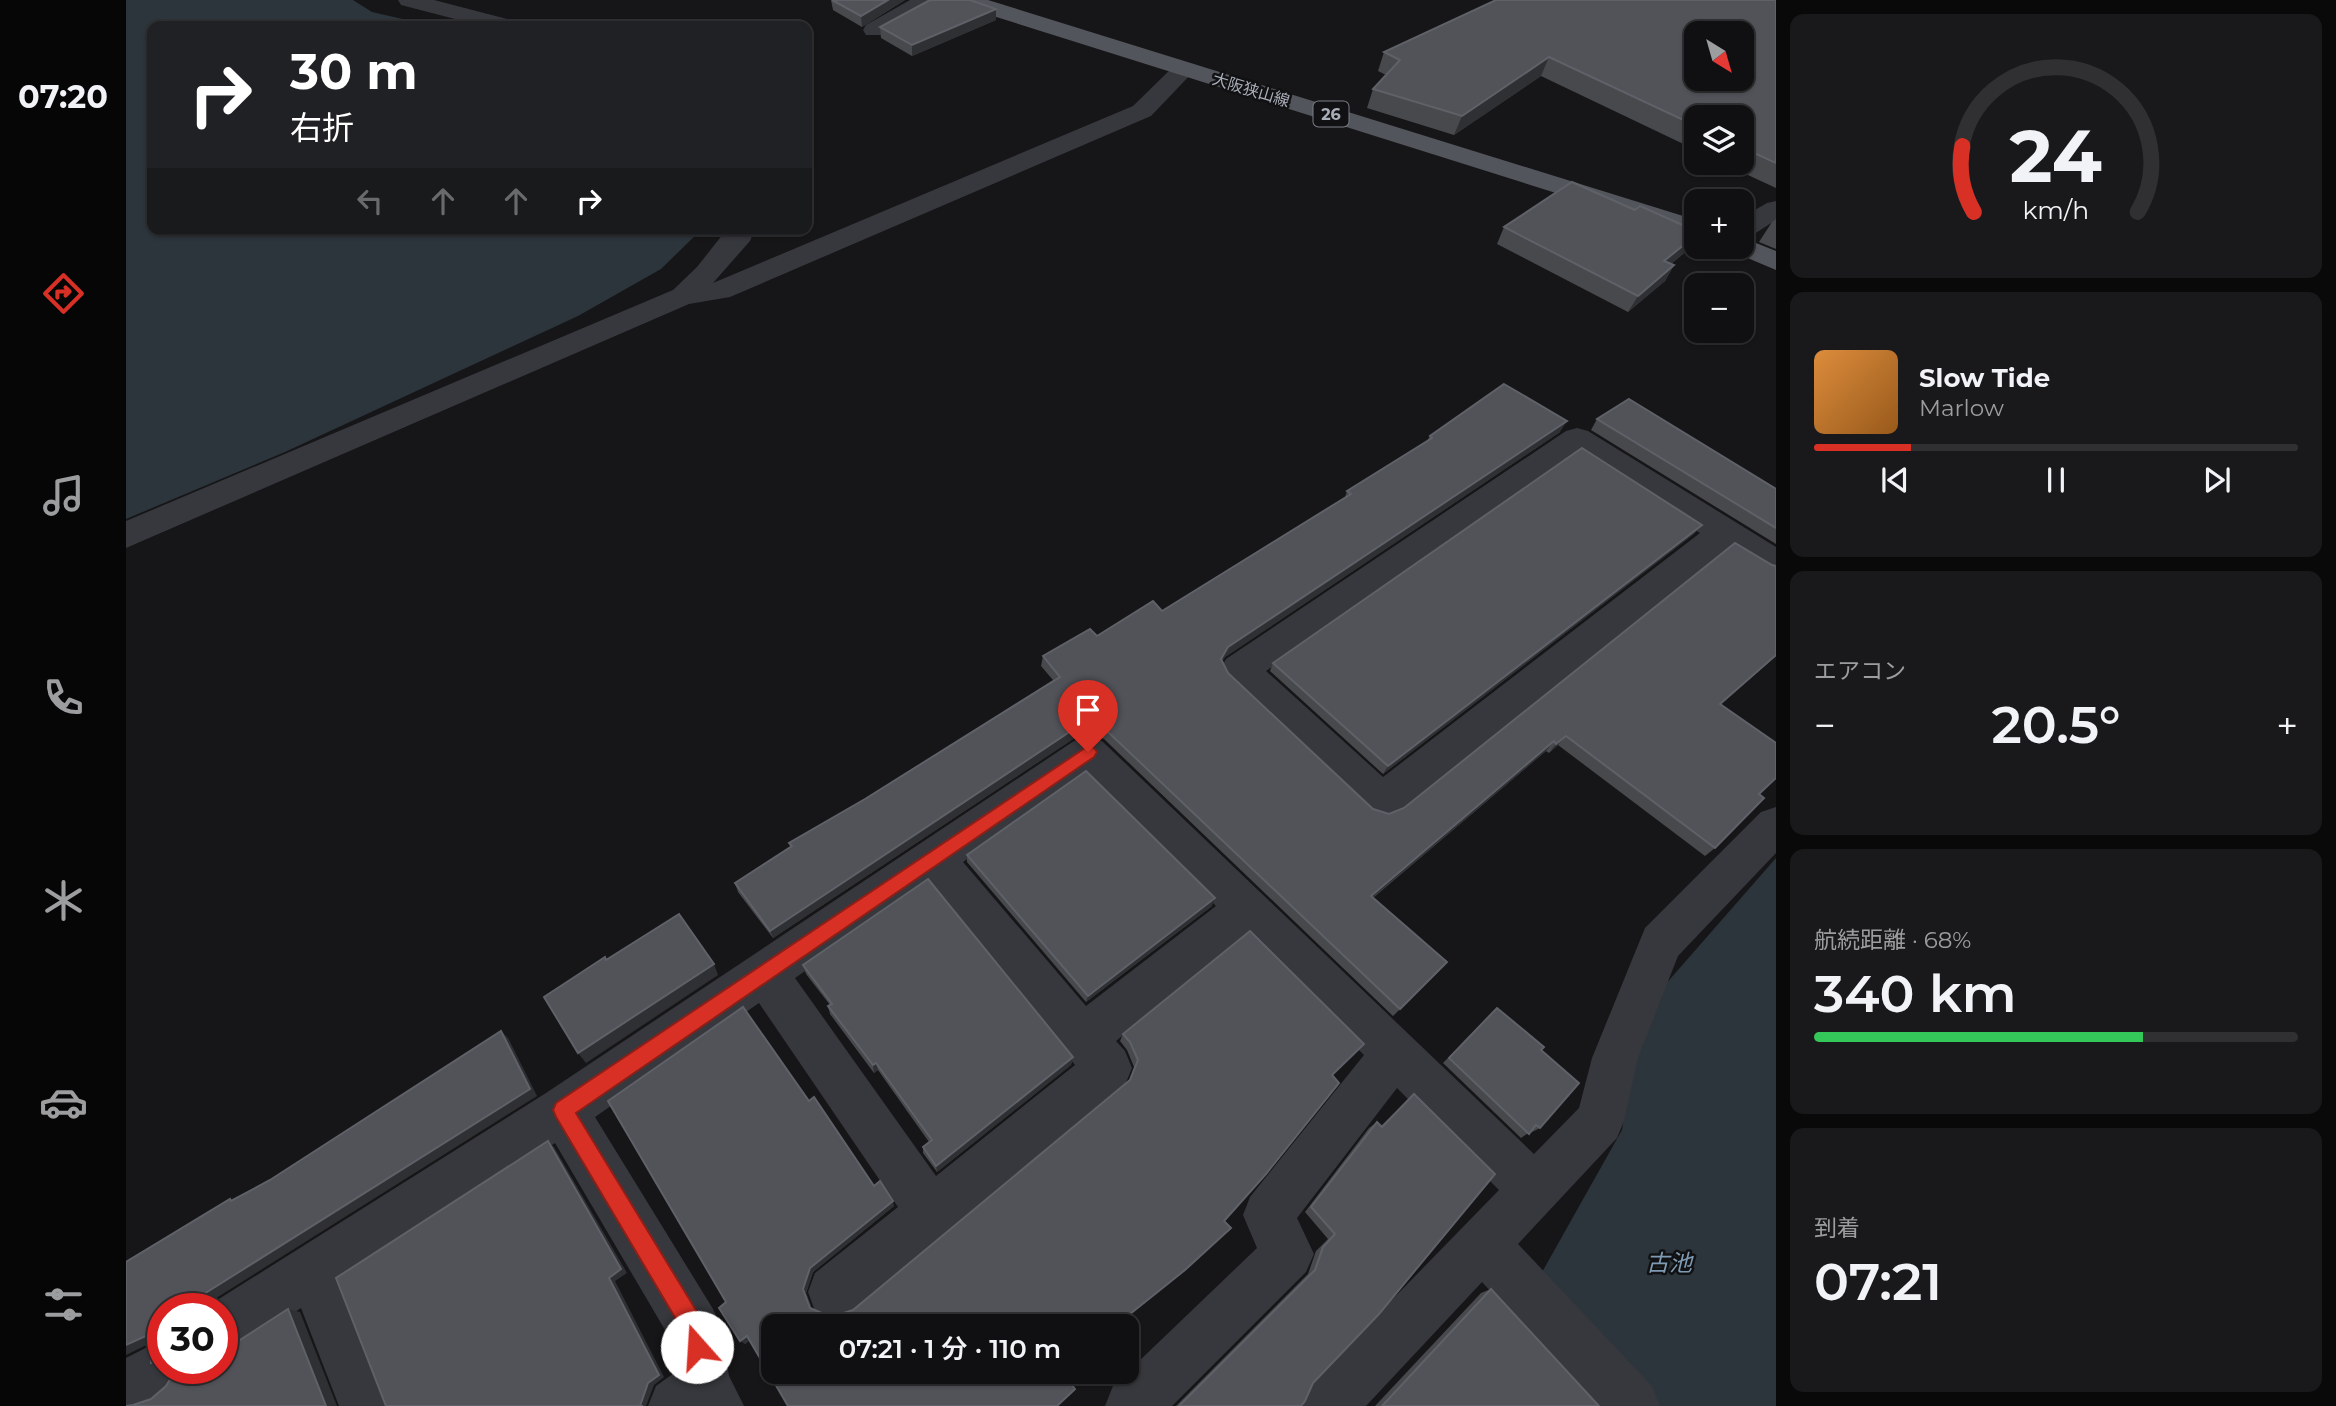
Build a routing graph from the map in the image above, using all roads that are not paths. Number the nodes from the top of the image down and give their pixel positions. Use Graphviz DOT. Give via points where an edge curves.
graph roads {
  1 [pos="409,0"];
  2 [pos="926,0"];
  3 [pos="966,0"];
  4 [pos="488,21"];
  5 [pos="874,30"];
  6 [pos="1183,70"];
  7 [pos="1776,209"];
  8 [pos="1754,222"];
  9 [pos="1684,225"];
  10 [pos="740,235"];
  11 [pos="1754,251"];
  12 [pos="1776,261"];
  13 [pos="683,296"];
  14 [pos="1726,532"];
  15 [pos="126,534"];
  16 [pos="1776,564"];
  17 [pos="1776,825"];
  18 [pos="933,858"];
  19 [pos="1248,908"];
  20 [pos="764,972"];
  21 [pos="1083,1038"];
  22 [pos="1395,1053"];
  23 [pos="563,1110"];
  24 [pos="1534,1189"];
  25 [pos="932,1213"];
  26 [pos="1482,1244"];
  27 [pos="313,1270"];
  28 [pos="834,1292"];
  29 [pos="238,1318"];
  30 [pos="147,1376"];
  31 [pos="126,1390"];
  32 [pos="698,1399"];
  33 [pos="367,1406"];
  34 [pos="1133,1406"];
  35 [pos="1328,1406"];
  36 [pos="1632,1406"];
  1 -- 4 [label="street"];
  2 -- 5 [label="street"];
  3 -- 6 [label="main road, 大阪狭山線 / 26"];
  6 -- 9 [label="main road, 大阪狭山線 / 26"];
  6 -- 13 [label="street" via="1142,111 720,292"];
  7 -- 8 [label="street"];
  10 -- 13 [label="street"];
  11 -- 12 [label="main road"];
  13 -- 15 [label="street"];
  14 -- 14 [label="street" via="1382,802 1239,670 1577,439"];
  14 -- 16 [label="street"];
  17 -- 24 [label="street" via="1661,943 1615,1058 1601,1121"];
  18 -- 19 [label="street" via="1088,752"];
  18 -- 20 [label="street"];
  18 -- 21 [label="street"];
  19 -- 21 [label="street"];
  19 -- 22 [label="street"];
  20 -- 23 [label="street"];
  20 -- 25 [label="street"];
  21 -- 25 [label="street" via="1108,1069"];
  22 -- 24 [label="street"];
  22 -- 34 [label="street" via="1268,1215 1288,1254"];
  23 -- 27 [label="street"];
  23 -- 32 [label="street" via="694,1328"];
  24 -- 26 [label="street"];
  25 -- 28 [label="street"];
  26 -- 35 [label="street"];
  26 -- 36 [label="street"];
  27 -- 29 [label="street"];
  27 -- 33 [label="street"];
  30 -- 31 [label="street"];
}
